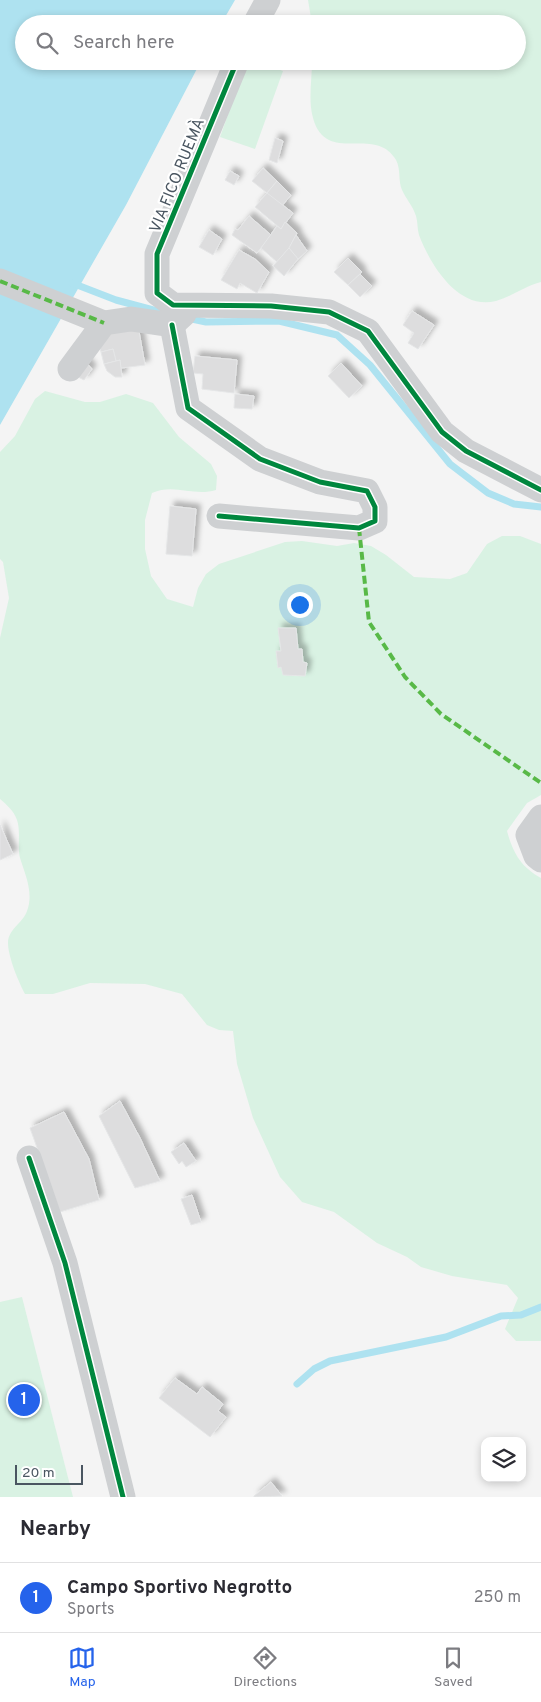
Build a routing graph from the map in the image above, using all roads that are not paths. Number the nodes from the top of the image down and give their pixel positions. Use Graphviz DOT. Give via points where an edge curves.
graph roads {
  1 [pos="268,0"];
  2 [pos="260,15"];
  3 [pos="233,70"];
  4 [pos="0,281"];
  5 [pos="195,305"];
  6 [pos="104,323"];
  7 [pos="172,325"];
  8 [pos="70,369"];
  9 [pos="541,490"];
  10 [pos="219,516"];
  11 [pos="541,817"];
  12 [pos="541,860"];
  13 [pos="29,1158"];
  14 [pos="123,1497"];
  1 -- 2 [label="street"];
  3 -- 5 [label="street, VIA FICO RUEMÀ" via="157,254 157,293 174,305"];
  4 -- 6 [label="street"];
  5 -- 7 [label="street"];
  5 -- 9 [label="street, VIA FICO RUEMÀ" via="271,306 328,312 368,331 442,432 466,452"];
  6 -- 7 [label="street" via="131,319"];
  6 -- 8 [label="street"];
  7 -- 10 [label="street" via="188,408 260,459 320,482 367,491 375,507 375,521 359,528"];
  11 -- 12 [label="street" via="528,835 536,856"];
  13 -- 14 [label="street" via="65,1263"];
}
